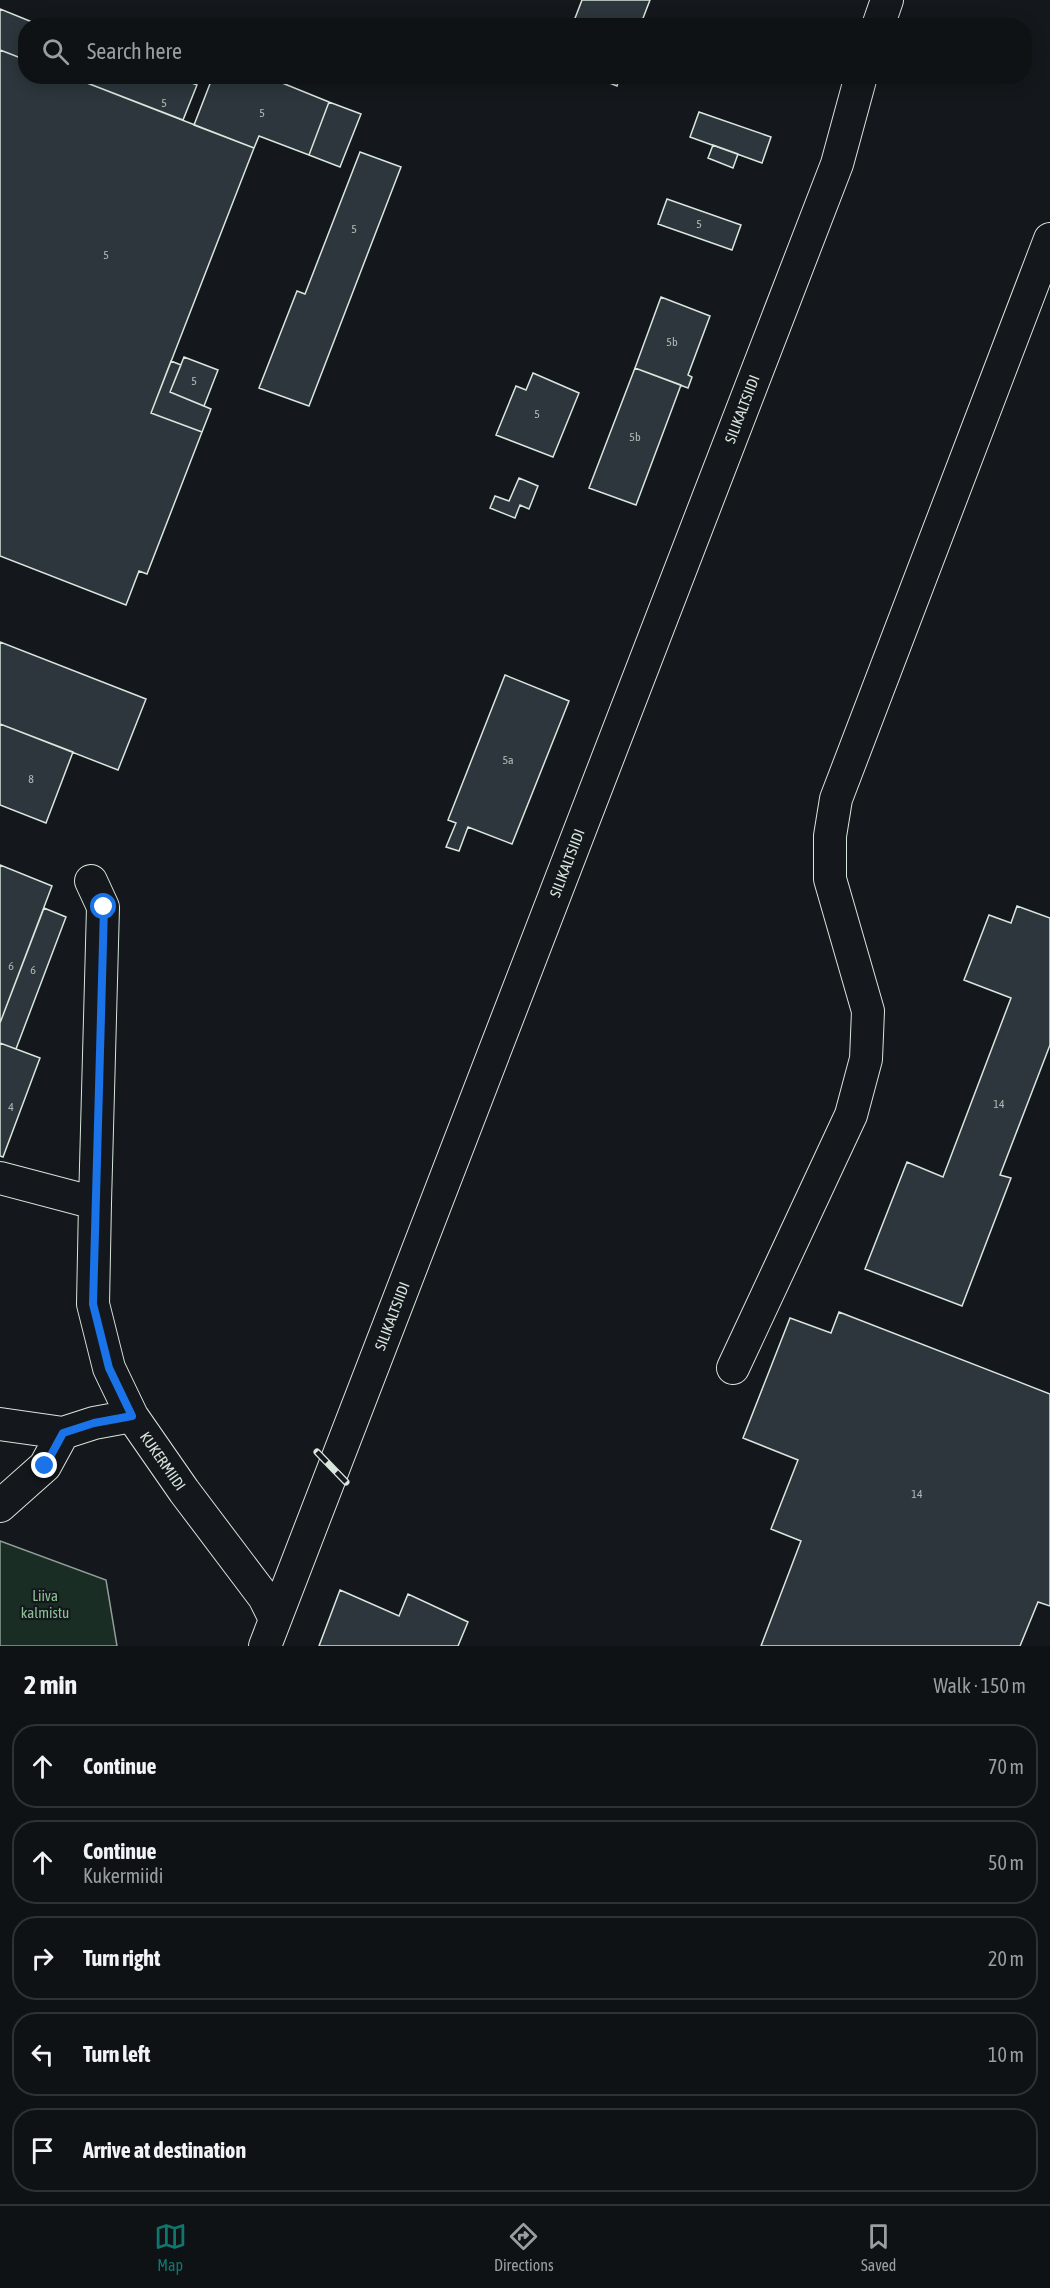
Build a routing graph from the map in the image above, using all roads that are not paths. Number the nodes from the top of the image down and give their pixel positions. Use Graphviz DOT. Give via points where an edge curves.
graph roads {
  1 [pos="887,0"];
  2 [pos="881,18"];
  3 [pos="859,84"];
  4 [pos="1050,239"];
  5 [pos="91,881"];
  6 [pos="0,1178"];
  7 [pos="96,1203"];
  8 [pos="733,1368"];
  9 [pos="132,1416"];
  10 [pos="0,1424"];
  11 [pos="63,1433"];
  12 [pos="0,1506"];
  13 [pos="270,1632"];
  1 -- 2 [label="street"];
  3 -- 13 [label="street, SILIKALTSIIDI" via="837,164"];
  4 -- 8 [label="street" via="836,799 830,836 830,879 868,1011 866,1059 851,1115"];
  5 -- 7 [label="street, KUKERMIIDI" via="104,907"];
  6 -- 7 [label="street"];
  7 -- 9 [label="street, KUKERMIIDI" via="93,1304 109,1368"];
  9 -- 11 [label="street"];
  9 -- 13 [label="street, KUKERMIIDI" via="264,1598"];
  10 -- 11 [label="street"];
  11 -- 12 [label="street" via="45,1466"];
}
